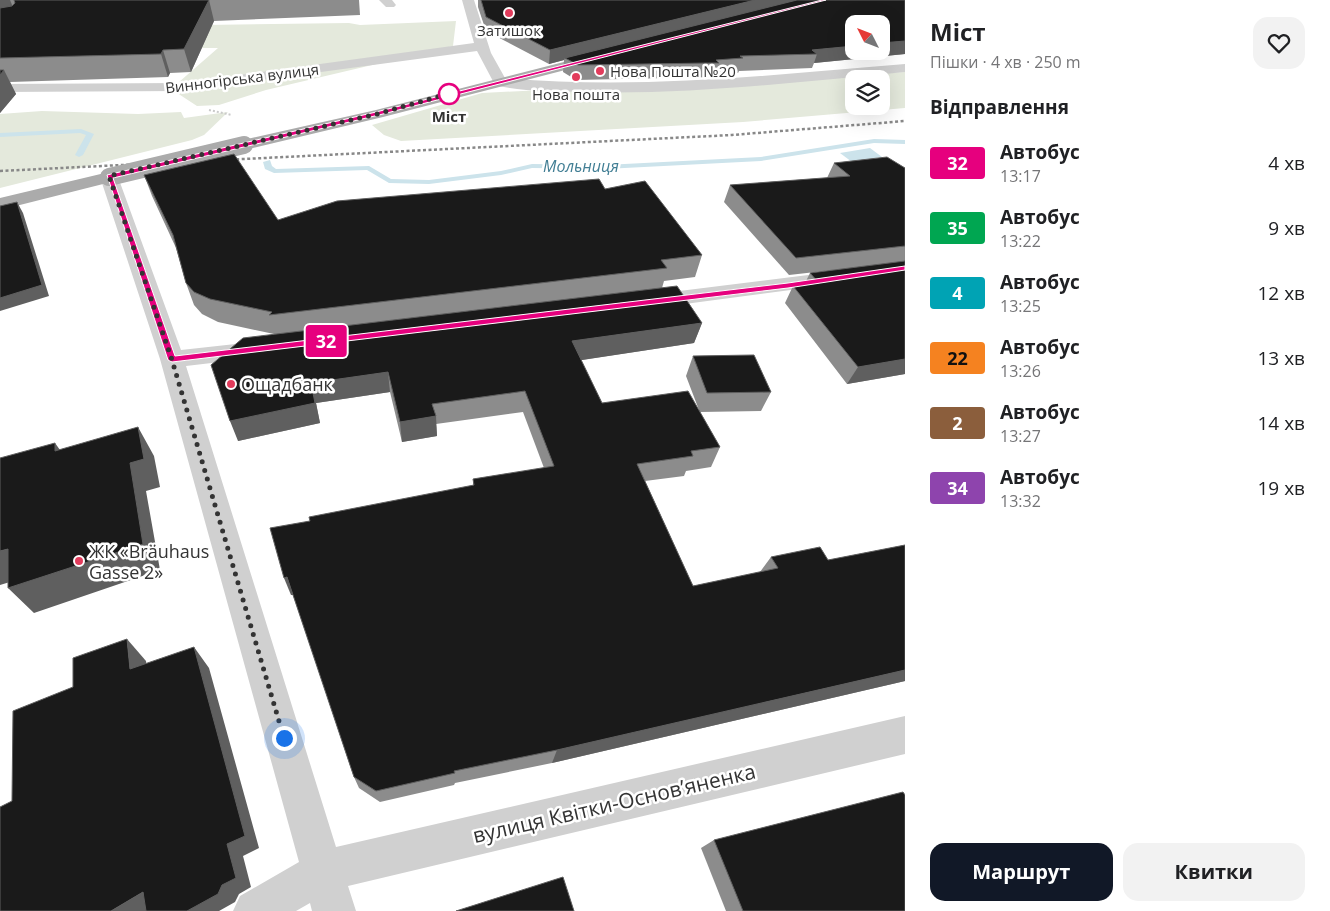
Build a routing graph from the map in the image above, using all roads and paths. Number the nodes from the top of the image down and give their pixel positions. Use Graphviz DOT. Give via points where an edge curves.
graph roads {
  1 [pos="468,0"];
  2 [pos="483,46"];
  3 [pos="607,55"];
  4 [pos="905,68"];
  5 [pos="500,82"];
  6 [pos="0,88"];
  7 [pos="211,112"];
  8 [pos="240,116"];
  9 [pos="109,176"];
  10 [pos="0,204"];
  11 [pos="905,269"];
  12 [pos="621,305"];
  13 [pos="279,346"];
  14 [pos="172,360"];
  15 [pos="905,735"];
  16 [pos="323,871"];
  17 [pos="255,911"];
  18 [pos="334,911"];
  1 -- 2 [label="street"];
  2 -- 5 [label="street" via="490,68"];
  2 -- 6 [label="street, Винногірська вулиця" via="180,87"];
  3 -- 5 [label="main road"];
  4 -- 5 [label="street" via="627,88"];
  5 -- 9 [label="main road, bridge"];
  7 -- 8 [label="path"];
  9 -- 10 [label="main road"];
  9 -- 14 [label="street"];
  11 -- 12 [label="street"];
  13 -- 14 [label="street"];
  14 -- 16 [label="street"];
  15 -- 16 [label="street, вулиця Квітки-Основʼяненка"];
  16 -- 17 [label="street, вулиця Квітки-Основʼяненка"];
  16 -- 18 [label="street"];
}
